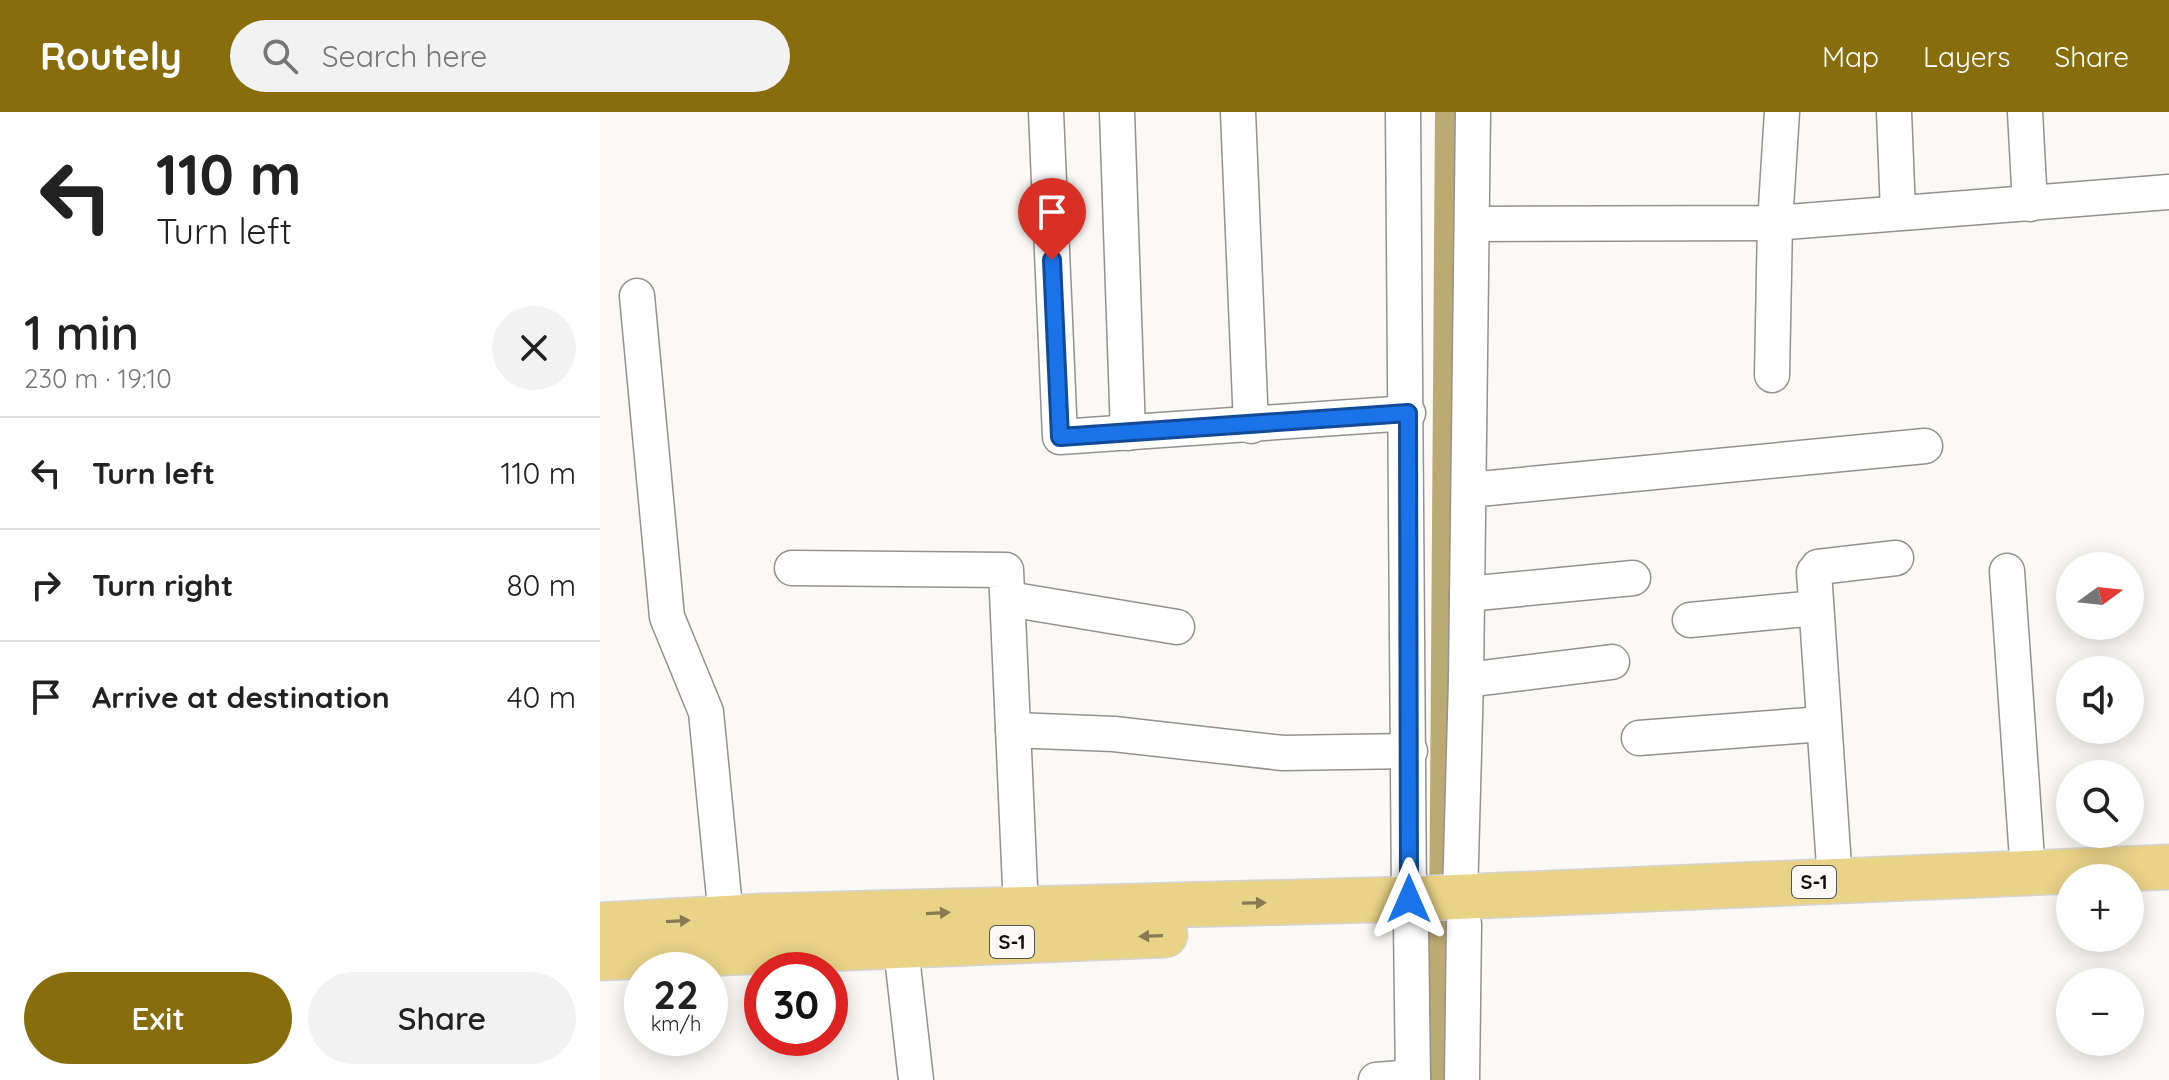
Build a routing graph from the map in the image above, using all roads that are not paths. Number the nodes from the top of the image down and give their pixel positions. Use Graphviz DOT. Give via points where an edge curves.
graph roads {
  1 [pos="1046,112"];
  2 [pos="1117,112"];
  3 [pos="1238,112"];
  4 [pos="1403,112"];
  5 [pos="1473,112"];
  6 [pos="1782,112"];
  7 [pos="1894,112"];
  8 [pos="2025,112"];
  9 [pos="2169,192"];
  10 [pos="2030,204"];
  11 [pos="1898,212"];
  12 [pos="1775,223"];
  13 [pos="1472,224"];
  14 [pos="637,296"];
  15 [pos="1772,375"];
  16 [pos="1408,413"];
  17 [pos="1251,426"];
  18 [pos="1128,433"];
  19 [pos="1925,446"];
  20 [pos="1469,490"];
  21 [pos="1896,558"];
  22 [pos="792,568"];
  23 [pos="2007,571"];
  24 [pos="1633,578"];
  25 [pos="1467,594"];
  26 [pos="1009,599"];
  27 [pos="1816,608"];
  28 [pos="1690,620"];
  29 [pos="1177,627"];
  30 [pos="1612,662"];
  31 [pos="1466,680"];
  32 [pos="1823,724"];
  33 [pos="1013,730"];
  34 [pos="1639,738"];
  35 [pos="1410,751"];
  36 [pos="2169,867"];
  37 [pos="2028,873"];
  38 [pos="1835,881"];
  39 [pos="2169,893"];
  40 [pos="2144,894"];
  41 [pos="2056,898"];
  42 [pos="1021,909"];
  43 [pos="1432,911"];
  44 [pos="600,925"];
  45 [pos="750,928"];
  46 [pos="901,948"];
  47 [pos="600,958"];
  48 [pos="1413,1078"];
  49 [pos="916,1080"];
  50 [pos="1376,1080"];
  51 [pos="1462,1080"];
  1 -- 18 [label="street" via="1060,437"];
  2 -- 18 [label="street"];
  3 -- 17 [label="street"];
  4 -- 16 [label="street"];
  5 -- 13 [label="street"];
  6 -- 12 [label="street"];
  7 -- 11 [label="street"];
  8 -- 10 [label="street"];
  9 -- 10 [label="street"];
  10 -- 11 [label="street"];
  11 -- 12 [label="street"];
  12 -- 13 [label="street"];
  12 -- 15 [label="street"];
  13 -- 20 [label="street"];
  14 -- 45 [label="street" via="667,617 706,712"];
  16 -- 17 [label="street"];
  16 -- 35 [label="street"];
  17 -- 18 [label="street"];
  19 -- 20 [label="street"];
  20 -- 25 [label="street"];
  21 -- 27 [label="street" via="1818,567"];
  22 -- 26 [label="street" via="1006,570"];
  23 -- 37 [label="street"];
  24 -- 25 [label="street"];
  25 -- 31 [label="street"];
  26 -- 29 [label="street"];
  26 -- 33 [label="street"];
  27 -- 28 [label="street"];
  27 -- 32 [label="street"];
  30 -- 31 [label="street"];
  31 -- 43 [label="street"];
  32 -- 34 [label="street"];
  32 -- 38 [label="street"];
  33 -- 35 [label="street" via="1114,734 1283,753"];
  33 -- 42 [label="street"];
  35 -- 43 [label="street"];
  36 -- 37 [label="main road, S-1"];
  37 -- 38 [label="main road, S-1"];
  38 -- 43 [label="main road, S-1"];
  39 -- 40 [label="main road"];
  41 -- 43 [label="main road, S-1"];
  42 -- 43 [label="main road, S-1, one-way"];
  45 -- 42 [label="main road, S-1, one-way"];
  43 -- 46 [label="main road, S-1, one-way"];
  43 -- 48 [label="street"];
  43 -- 51 [label="street"];
  44 -- 45 [label="main road, S-1, one-way"];
  45 -- 46 [label="main road, S-1"];
  45 -- 47 [label="main road, S-1"];
  46 -- 49 [label="street"];
  48 -- 50 [label="street"];
}
